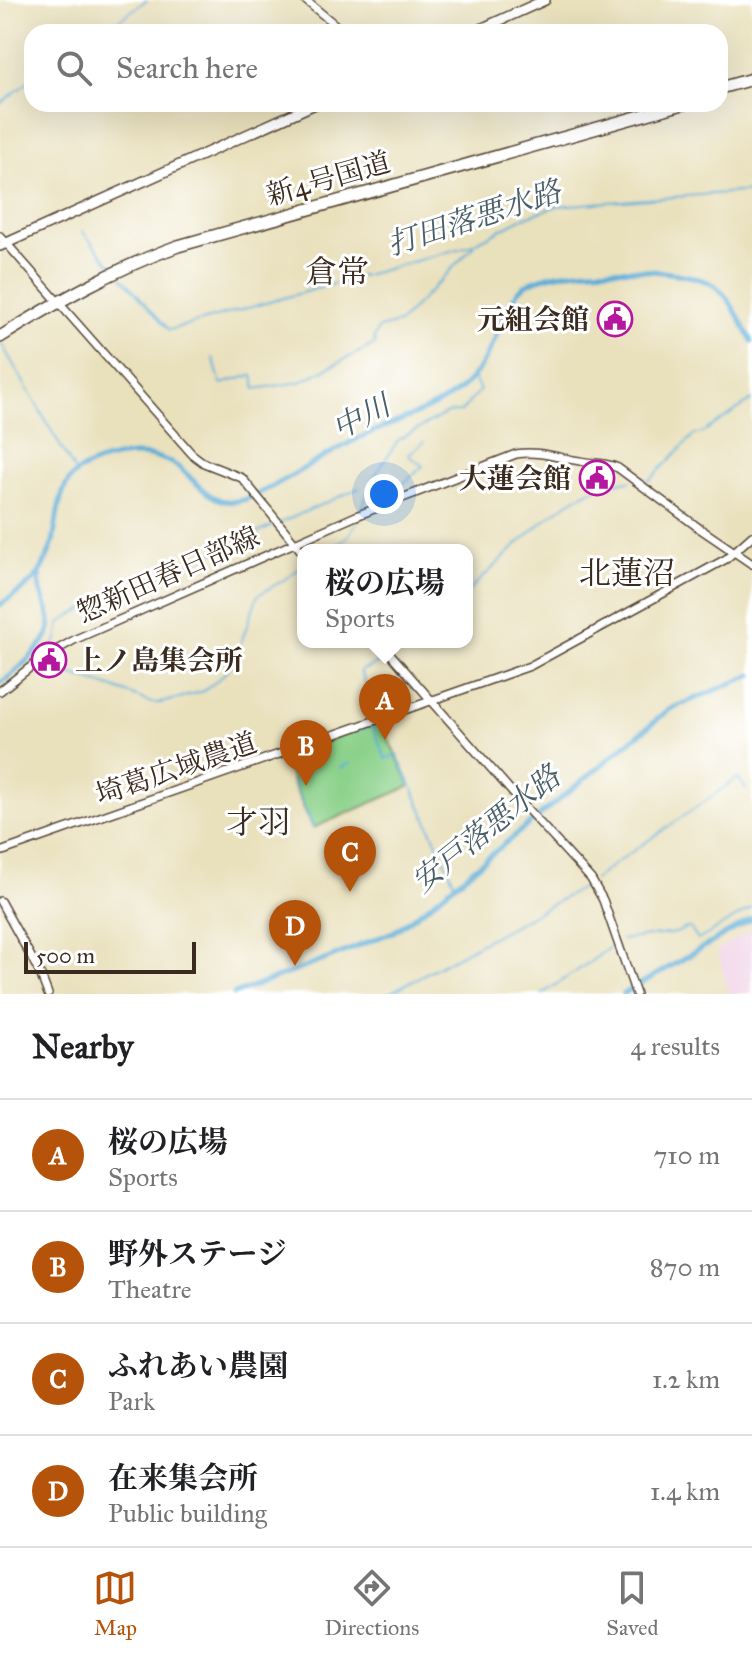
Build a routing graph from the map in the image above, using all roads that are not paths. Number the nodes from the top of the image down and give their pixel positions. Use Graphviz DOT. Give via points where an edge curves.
graph roads {
  1 [pos="305,0"];
  2 [pos="545,0"];
  3 [pos="334,24"];
  4 [pos="492,24"];
  5 [pos="752,79"];
  6 [pos="752,85"];
  7 [pos="728,86"];
  8 [pos="728,92"];
  9 [pos="297,112"];
  10 [pos="632,112"];
  11 [pos="654,112"];
  12 [pos="2,242"];
  13 [pos="56,299"];
  14 [pos="0,330"];
  15 [pos="0,337"];
  16 [pos="752,536"];
  17 [pos="295,543"];
  18 [pos="297,546"];
  19 [pos="735,553"];
  20 [pos="752,564"];
  21 [pos="385,648"];
  22 [pos="0,691"];
  23 [pos="432,701"];
  24 [pos="0,852"];
  25 [pos="0,901"];
  26 [pos="635,990"];
  27 [pos="48,994"];
  1 -- 3 [label="street"];
  2 -- 4 [label="main road"];
  5 -- 7 [label="highway"];
  6 -- 8 [label="highway"];
  9 -- 12 [label="main road"];
  10 -- 13 [label="highway, 新4号国道" via="196,234 111,267"];
  11 -- 13 [label="highway, 新4号国道" via="198,240"];
  12 -- 13 [label="street"];
  13 -- 14 [label="highway, 新4号国道"];
  13 -- 15 [label="highway, 新4号国道"];
  13 -- 17 [label="street" via="196,458 242,478"];
  16 -- 19 [label="street, 埼葛広域農道"];
  17 -- 18 [label="street"];
  17 -- 19 [label="street, 惣新田春日部線" via="523,452 618,468"];
  17 -- 22 [label="street, 惣新田春日部線" via="63,645"];
  19 -- 20 [label="street, 惣新田春日部線"];
  19 -- 23 [label="street, 埼葛広域農道" via="530,666"];
  21 -- 23 [label="street"];
  23 -- 24 [label="street, 埼葛広域農道"];
  23 -- 26 [label="street" via="591,879"];
  25 -- 27 [label="street"];
}
